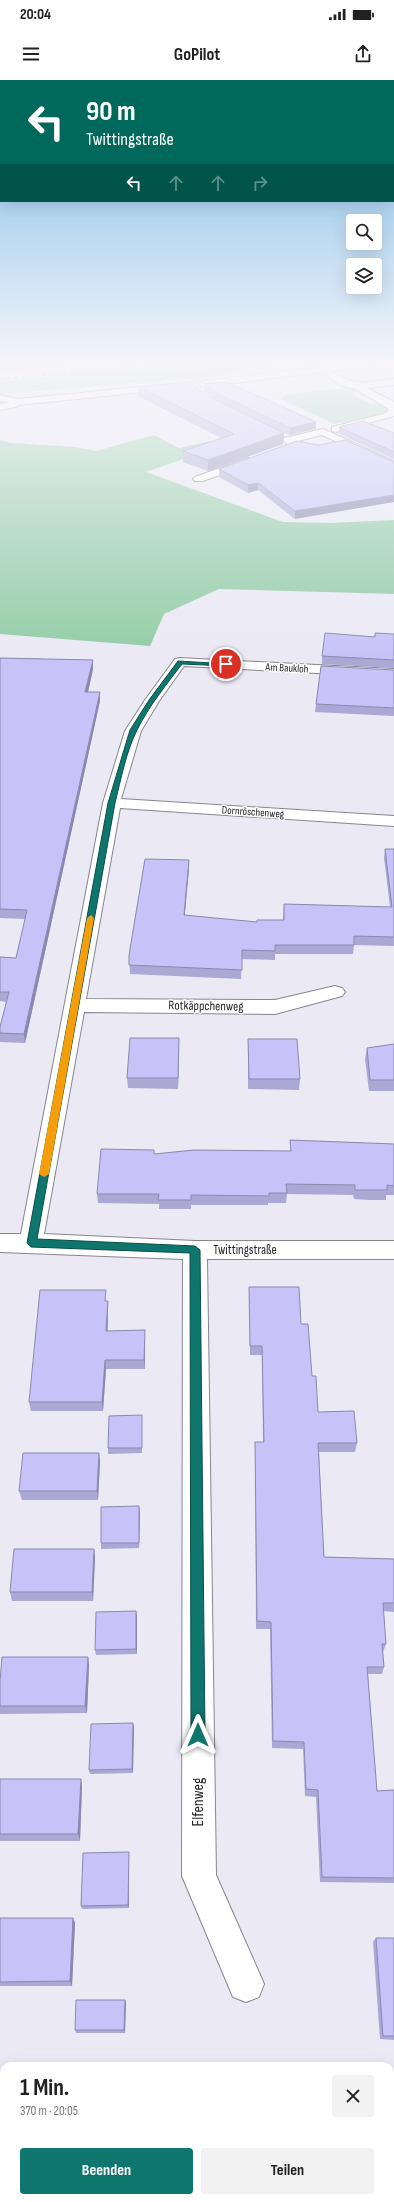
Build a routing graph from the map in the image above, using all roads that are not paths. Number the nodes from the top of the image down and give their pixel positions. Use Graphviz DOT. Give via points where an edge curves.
graph roads {
  1 [pos="251,461"];
  2 [pos="199,480"];
  3 [pos="394,674"];
  4 [pos="111,803"];
  5 [pos="394,821"];
  6 [pos="335,992"];
  7 [pos="74,1005"];
  8 [pos="0,1243"];
  9 [pos="31,1243"];
  10 [pos="195,1250"];
  11 [pos="394,1250"];
  12 [pos="246,1984"];
  1 -- 2 [label="street"];
  3 -- 4 [label="street, Am Baukloh" via="180,662 133,730"];
  4 -- 5 [label="street, Dornröschenweg"];
  4 -- 7 [label="street"];
  6 -- 7 [label="street, Rotkäppchenweg" via="275,1007"];
  7 -- 9 [label="street"];
  8 -- 9 [label="street, Twittingstraße"];
  9 -- 10 [label="street, Twittingstraße"];
  10 -- 11 [label="street, Twittingstraße"];
  10 -- 12 [label="street, Elfenweg" via="199,1876"];
}
